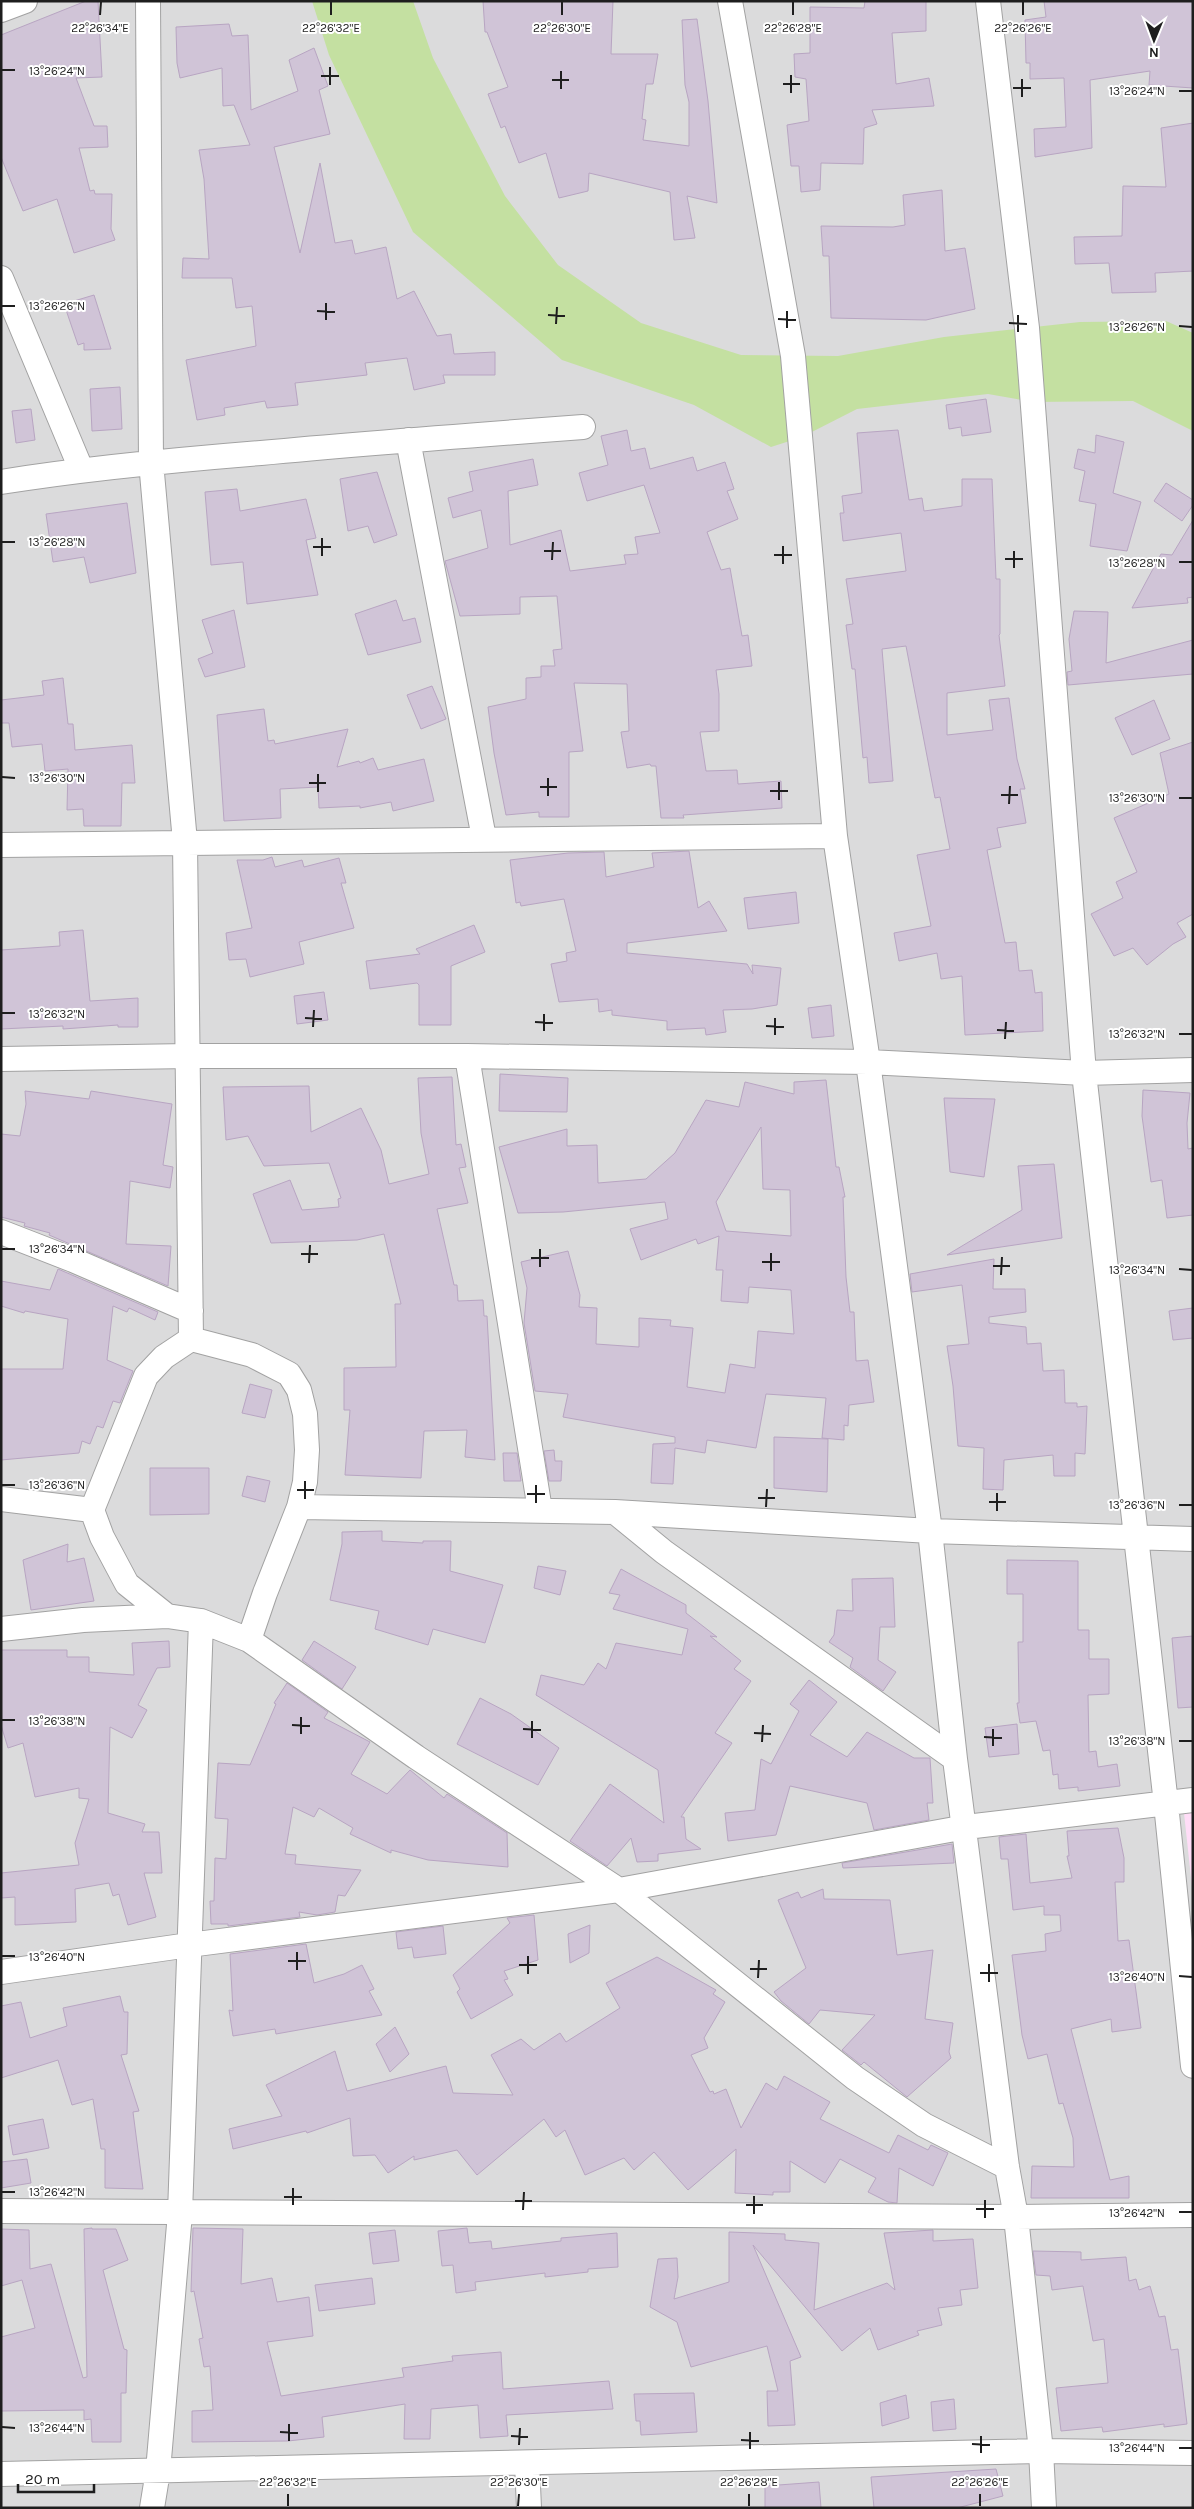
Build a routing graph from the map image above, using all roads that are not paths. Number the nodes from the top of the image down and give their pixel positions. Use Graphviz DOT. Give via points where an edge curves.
graph roads {
  1 [pos="25,1"];
  2 [pos="148,1"];
  3 [pos="730,1"];
  4 [pos="988,1"];
  5 [pos="1,10"];
  6 [pos="1,278"];
  7 [pos="583,427"];
  8 [pos="408,440"];
  9 [pos="151,462"];
  10 [pos="81,469"];
  11 [pos="1,482"];
  12 [pos="835,836"];
  13 [pos="484,838"];
  14 [pos="185,842"];
  15 [pos="1,845"];
  16 [pos="189,1056"];
  17 [pos="468,1056"];
  18 [pos="1,1059"];
  19 [pos="868,1062"];
  20 [pos="1193,1070"];
  21 [pos="1084,1073"];
  22 [pos="1,1232"];
  23 [pos="191,1311"];
  24 [pos="191,1339"];
  25 [pos="1,1499"];
  26 [pos="299,1507"];
  27 [pos="92,1510"];
  28 [pos="540,1510"];
  29 [pos="615,1512"];
  30 [pos="930,1531"];
  31 [pos="1135,1537"];
  32 [pos="1193,1539"];
  33 [pos="167,1616"];
  34 [pos="201,1622"];
  35 [pos="1,1630"];
  36 [pos="249,1640"];
  37 [pos="955,1758"];
  38 [pos="1193,1800"];
  39 [pos="1166,1804"];
  40 [pos="966,1828"];
  41 [pos="620,1890"];
  42 [pos="189,1945"];
  43 [pos="1,1972"];
  44 [pos="1193,2066"];
  45 [pos="1007,2167"];
  46 [pos="1,2211"];
  47 [pos="180,2213"];
  48 [pos="1193,2215"];
  49 [pos="1016,2217"];
  50 [pos="1041,2451"];
  51 [pos="1193,2453"];
  52 [pos="527,2463"];
  53 [pos="158,2472"];
  54 [pos="1,2474"];
  55 [pos="152,2508"];
  56 [pos="529,2508"];
  57 [pos="1044,2508"];
  1 -- 5 [label="street"];
  2 -- 9 [label="street"];
  3 -- 12 [label="street" via="797,381"];
  4 -- 21 [label="street" via="1027,328"];
  6 -- 10 [label="street"];
  7 -- 8 [label="street"];
  8 -- 9 [label="street"];
  8 -- 13 [label="street"];
  9 -- 10 [label="street"];
  9 -- 14 [label="street"];
  10 -- 11 [label="street"];
  12 -- 13 [label="street"];
  12 -- 19 [label="street"];
  13 -- 14 [label="street"];
  14 -- 15 [label="street"];
  14 -- 16 [label="street"];
  16 -- 17 [label="street"];
  16 -- 18 [label="street"];
  16 -- 23 [label="street"];
  17 -- 19 [label="street"];
  17 -- 28 [label="street"];
  19 -- 21 [label="street"];
  19 -- 30 [label="street"];
  20 -- 21 [label="street"];
  21 -- 31 [label="street"];
  22 -- 23 [label="street"];
  23 -- 24 [label="street"];
  24 -- 26 [label="street" via="252,1356 289,1374 299,1390 305,1414 305,1482"];
  24 -- 27 [label="street" via="164,1357 146,1376"];
  25 -- 27 [label="street"];
  26 -- 28 [label="street"];
  26 -- 36 [label="street"];
  27 -- 33 [label="street" via="102,1538 127,1584"];
  28 -- 29 [label="street"];
  29 -- 30 [label="street"];
  29 -- 37 [label="street" via="664,1552"];
  30 -- 31 [label="street"];
  30 -- 37 [label="street"];
  31 -- 32 [label="street"];
  31 -- 39 [label="street"];
  33 -- 34 [label="street"];
  33 -- 35 [label="street" via="84,1620"];
  34 -- 36 [label="street"];
  34 -- 42 [label="street"];
  36 -- 41 [label="street" via="416,1757"];
  37 -- 40 [label="street"];
  38 -- 39 [label="street"];
  39 -- 40 [label="street"];
  39 -- 44 [label="street"];
  40 -- 41 [label="street"];
  40 -- 45 [label="street"];
  41 -- 42 [label="street"];
  41 -- 45 [label="street" via="855,2078 924,2125"];
  42 -- 43 [label="street"];
  42 -- 47 [label="street"];
  45 -- 49 [label="street"];
  46 -- 47 [label="street"];
  47 -- 49 [label="street"];
  47 -- 53 [label="street"];
  48 -- 49 [label="street"];
  49 -- 50 [label="street"];
  50 -- 51 [label="street"];
  50 -- 52 [label="street"];
  50 -- 57 [label="street"];
  52 -- 53 [label="street"];
  52 -- 56 [label="street"];
  53 -- 54 [label="street"];
  53 -- 55 [label="street"];
}
